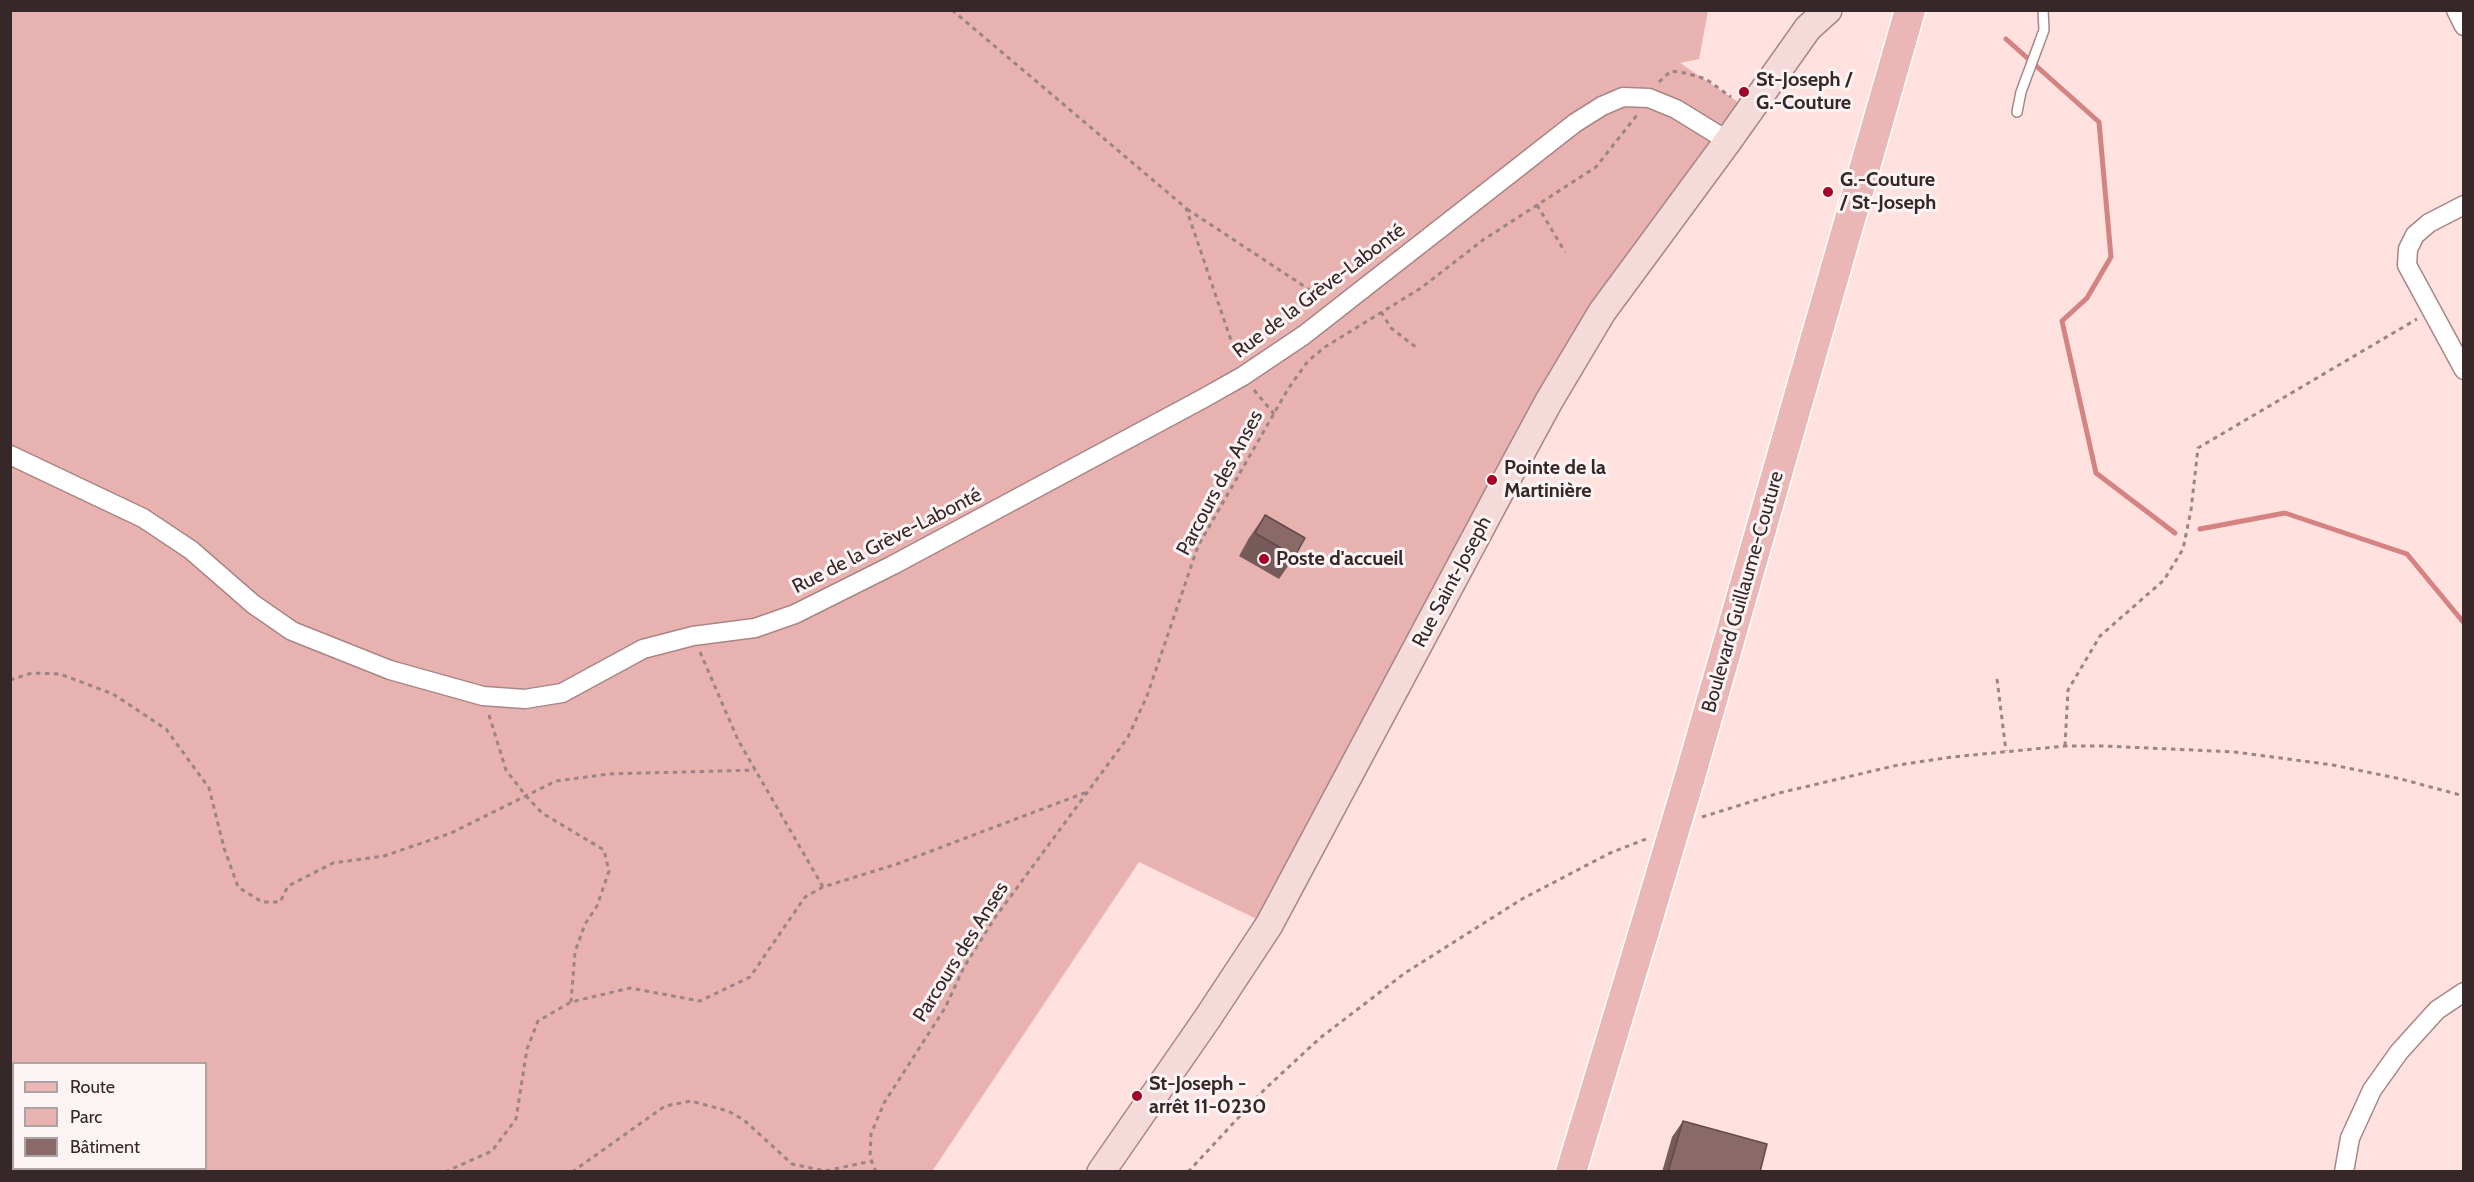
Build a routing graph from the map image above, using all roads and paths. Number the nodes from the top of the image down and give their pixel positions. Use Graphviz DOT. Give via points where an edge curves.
graph roads {
  1 [pos="952,10"];
  2 [pos="1828,10"];
  3 [pos="1910,10"];
  4 [pos="2043,10"];
  5 [pos="2456,10"];
  6 [pos="2463,26"];
  7 [pos="1649,98"];
  8 [pos="1750,110"];
  9 [pos="2017,112"];
  10 [pos="1728,141"];
  11 [pos="1537,205"];
  12 [pos="2463,205"];
  13 [pos="1186,208"];
  14 [pos="1565,252"];
  15 [pos="1338,308"];
  16 [pos="2431,311"];
  17 [pos="1381,312"];
  18 [pos="1417,348"];
  19 [pos="2463,370"];
  20 [pos="1243,375"];
  21 [pos="1274,414"];
  22 [pos="10,454"];
  23 [pos="693,636"];
  24 [pos="1997,679"];
  25 [pos="10,680"];
  26 [pos="483,696"];
  27 [pos="2065,746"];
  28 [pos="2006,751"];
  29 [pos="755,770"];
  30 [pos="1088,791"];
  31 [pos="526,796"];
  32 [pos="2463,796"];
  33 [pos="1692,821"];
  34 [pos="1651,837"];
  35 [pos="823,887"];
  36 [pos="2463,992"];
  37 [pos="571,1002"];
  38 [pos="872,1161"];
  39 [pos="445,1172"];
  40 [pos="572,1172"];
  41 [pos="876,1172"];
  42 [pos="1101,1172"];
  43 [pos="1188,1172"];
  44 [pos="1571,1172"];
  45 [pos="2344,1172"];
  1 -- 13 [label="path"];
  2 -- 8 [label="street, Rue Saint-Joseph" via="1808,28"];
  3 -- 44 [label="main road, Boulevard Guillaume-Couture, bridge" via="1689,780"];
  4 -- 9 [label="lane" via="2044,30"];
  5 -- 6 [label="street"];
  7 -- 8 [label="path, Parcours des Anses" via="1661,78 1671,71 1706,79"];
  7 -- 10 [label="street, Rue de la Grève-Labonté" via="1676,109"];
  7 -- 11 [label="path, Parcours des Anses" via="1596,167"];
  7 -- 15 [label="street, Rue de la Grève-Labonté" via="1623,97 1575,123"];
  8 -- 10 [label="street, Rue Saint-Joseph"];
  10 -- 42 [label="street, Rue Saint-Joseph" via="1602,312 1529,438 1269,925"];
  11 -- 14 [label="path"];
  11 -- 17 [label="path, Parcours des Anses"];
  12 -- 16 [label="street" via="2415,234 2408,249 2407,265"];
  13 -- 15 [label="path"];
  13 -- 20 [label="path"];
  15 -- 20 [label="street, Rue de la Grève-Labonté"];
  16 -- 19 [label="street"];
  16 -- 27 [label="path" via="2198,448 2183,549 2164,580 2100,636 2068,690"];
  17 -- 18 [label="path" via="1391,328"];
  17 -- 21 [label="path, Parcours des Anses" via="1308,361"];
  20 -- 21 [label="path"];
  20 -- 23 [label="street, Rue de la Grève-Labonté" via="903,560 795,614 755,628"];
  21 -- 30 [label="path, Parcours des Anses" via="1198,546 1147,696 1128,737"];
  22 -- 26 [label="street, Rue de la Grève-Labonté" via="143,518 191,550 253,604 292,631 390,670"];
  23 -- 26 [label="street, Rue de la Grève-Labonté" via="643,649 562,693 525,699"];
  23 -- 29 [label="path"];
  24 -- 28 [label="path"];
  25 -- 31 [label="path" via="32,672 60,674 113,694 166,729 209,788 238,887 262,902 280,902 288,886 333,863 384,856 451,833"];
  26 -- 31 [label="path" via="506,770"];
  27 -- 28 [label="path"];
  27 -- 32 [label="path" via="2246,753 2333,765"];
  28 -- 33 [label="path" via="1898,765 1779,793"];
  29 -- 31 [label="path" via="609,774 556,781"];
  29 -- 35 [label="path"];
  30 -- 35 [label="path" via="897,864"];
  30 -- 38 [label="path, Parcours des Anses" via="994,919 964,967 945,1008 884,1103 871,1134"];
  31 -- 37 [label="path" via="542,813 604,850 609,871 574,952"];
  34 -- 43 [label="path" via="1610,853 1522,899 1405,973 1320,1038 1264,1089"];
  35 -- 37 [label="path" via="805,897 750,976 700,1000 630,988"];
  36 -- 45 [label="street" via="2437,1010 2398,1052 2372,1090 2350,1138"];
  37 -- 39 [label="path" via="538,1021 527,1049 516,1119 492,1151"];
  38 -- 40 [label="path" via="825,1171 792,1164 744,1120 728,1111 691,1101 665,1106"];
  38 -- 41 [label="path, Parcours des Anses"];
}
